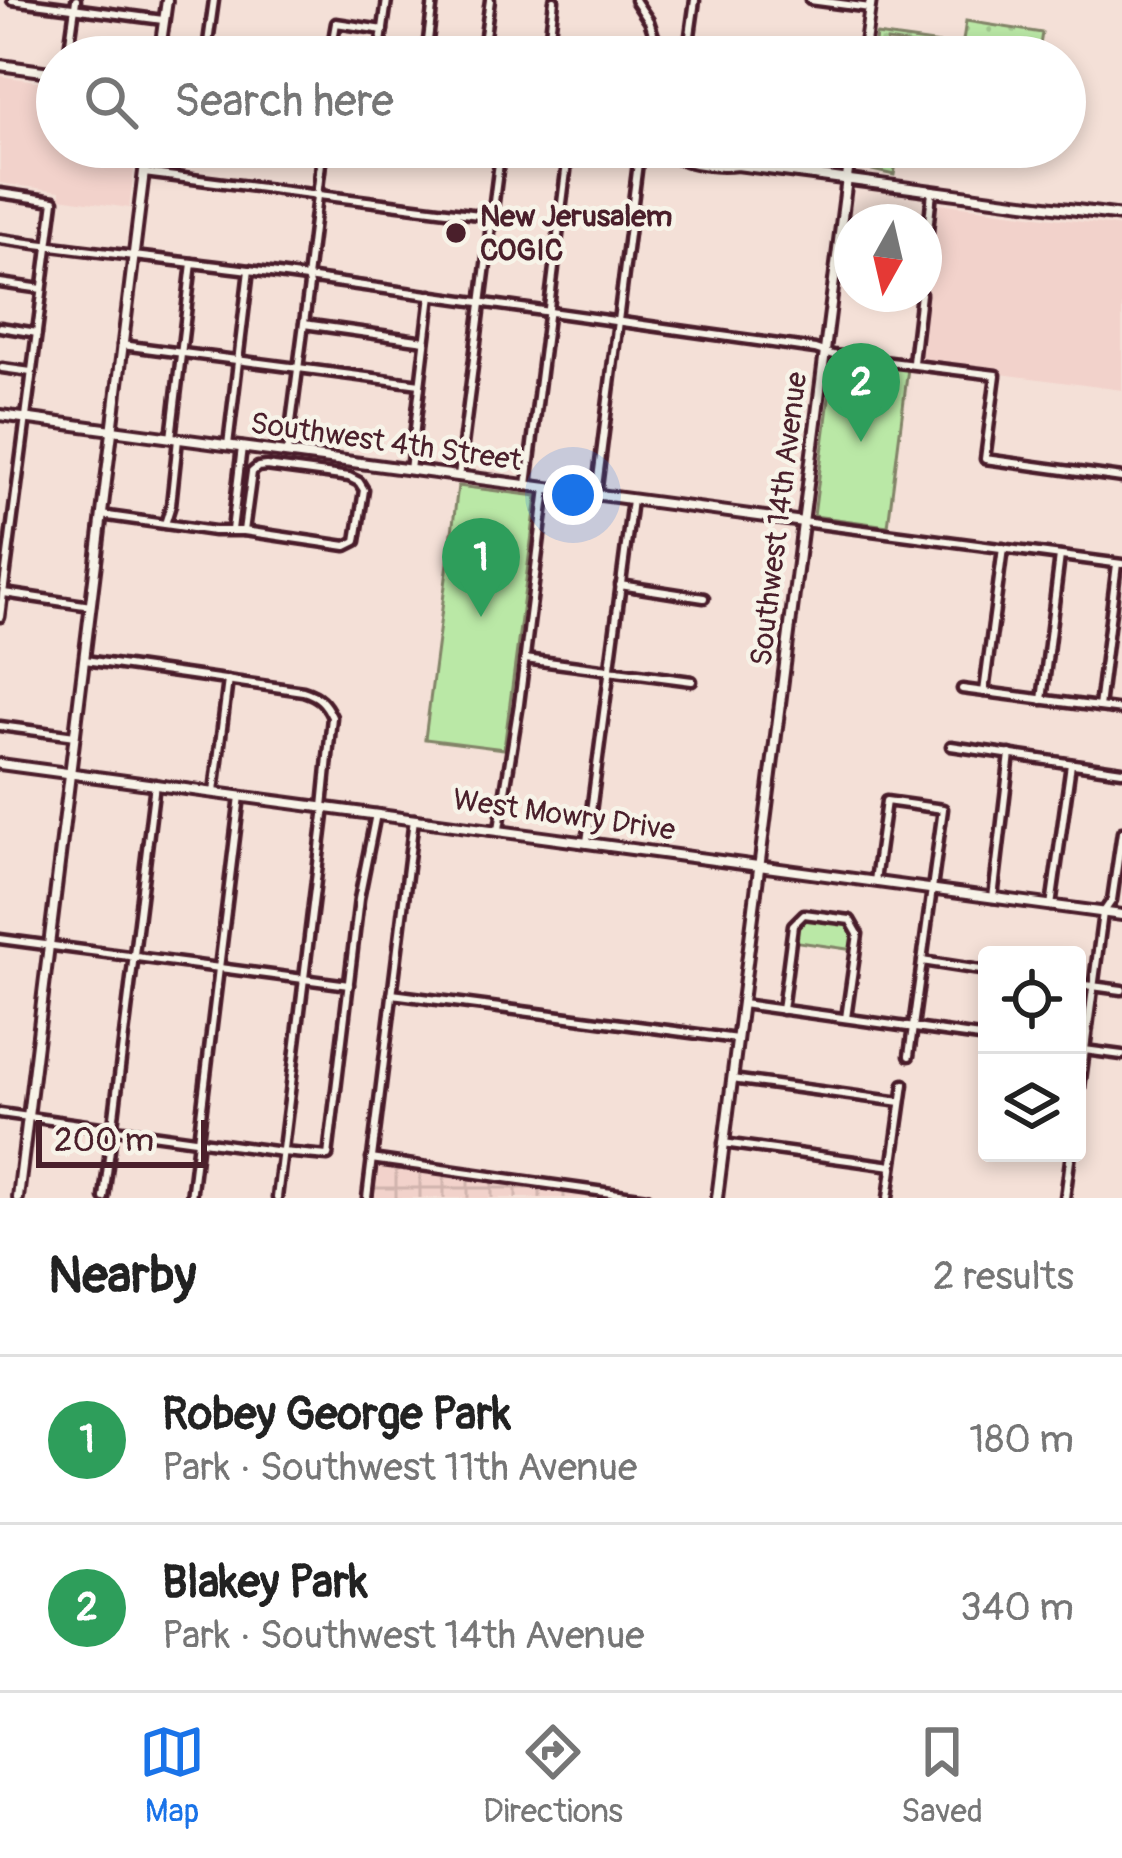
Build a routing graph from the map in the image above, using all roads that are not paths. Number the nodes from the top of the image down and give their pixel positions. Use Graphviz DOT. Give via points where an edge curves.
graph roads {
  1 [pos="12,0"];
  2 [pos="167,0"];
  3 [pos="214,0"];
  4 [pos="387,0"];
  5 [pos="434,0"];
  6 [pos="490,0"];
  7 [pos="554,0"];
  8 [pos="635,0"];
  9 [pos="695,0"];
  10 [pos="810,0"];
  11 [pos="76,4"];
  12 [pos="870,4"];
  13 [pos="164,20"];
  14 [pos="383,30"];
  15 [pos="71,36"];
  16 [pos="162,36"];
  17 [pos="209,36"];
  18 [pos="334,36"];
  19 [pos="382,36"];
  20 [pos="429,36"];
  21 [pos="485,36"];
  22 [pos="550,36"];
  23 [pos="654,36"];
  24 [pos="690,36"];
  25 [pos="866,36"];
  26 [pos="0,65"];
  27 [pos="36,71"];
  28 [pos="145,168"];
  29 [pos="320,168"];
  30 [pos="498,168"];
  31 [pos="566,168"];
  32 [pos="636,168"];
  33 [pos="760,168"];
  34 [pos="848,168"];
  35 [pos="144,173"];
  36 [pos="846,179"];
  37 [pos="932,190"];
  38 [pos="0,194"];
  39 [pos="317,195"];
  40 [pos="931,204"];
  41 [pos="479,215"];
  42 [pos="1122,216"];
  43 [pos="0,239"];
  44 [pos="47,246"];
  45 [pos="133,256"];
  46 [pos="192,262"];
  47 [pos="249,270"];
  48 [pos="307,278"];
  49 [pos="0,284"];
  50 [pos="42,289"];
  51 [pos="431,295"];
  52 [pos="481,302"];
  53 [pos="548,312"];
  54 [pos="919,312"];
  55 [pos="617,322"];
  56 [pos="304,324"];
  57 [pos="0,327"];
  58 [pos="37,333"];
  59 [pos="425,341"];
  60 [pos="122,345"];
  61 [pos="181,351"];
  62 [pos="824,352"];
  63 [pos="238,359"];
  64 [pos="913,363"];
  65 [pos="2,368"];
  66 [pos="299,368"];
  67 [pos="32,372"];
  68 [pos="420,384"];
  69 [pos="0,415"];
  70 [pos="25,418"];
  71 [pos="112,430"];
  72 [pos="174,438"];
  73 [pos="228,446"];
  74 [pos="242,447"];
  75 [pos="287,453"];
  76 [pos="310,457"];
  77 [pos="410,470"];
  78 [pos="308,472"];
  79 [pos="459,476"];
  80 [pos="1122,478"];
  81 [pos="527,485"];
  82 [pos="546,488"];
  83 [pos="596,495"];
  84 [pos="632,500"];
  85 [pos="101,515"];
  86 [pos="802,522"];
  87 [pos="166,524"];
  88 [pos="232,530"];
  89 [pos="244,531"];
  90 [pos="1003,548"];
  91 [pos="1060,556"];
  92 [pos="1120,564"];
  93 [pos="620,585"];
  94 [pos="1,593"];
  95 [pos="704,598"];
  96 [pos="91,605"];
  97 [pos="0,617"];
  98 [pos="525,659"];
  99 [pos="85,660"];
  100 [pos="609,671"];
  101 [pos="227,680"];
  102 [pos="692,681"];
  103 [pos="962,689"];
  104 [pos="984,692"];
  105 [pos="1042,700"];
  106 [pos="1099,707"];
  107 [pos="1122,710"];
  108 [pos="0,726"];
  109 [pos="75,736"];
  110 [pos="951,746"];
  111 [pos="1010,754"];
  112 [pos="0,764"];
  113 [pos="1071,764"];
  114 [pos="1122,771"];
  115 [pos="70,773"];
  116 [pos="155,784"];
  117 [pos="214,792"];
  118 [pos="240,796"];
  119 [pos="324,807"];
  120 [pos="376,814"];
  121 [pos="414,819"];
  122 [pos="499,829"];
  123 [pos="1122,832"];
  124 [pos="587,842"];
  125 [pos="759,865"];
  126 [pos="874,881"];
  127 [pos="933,890"];
  128 [pos="993,898"];
  129 [pos="1052,906"];
  130 [pos="1103,913"];
  131 [pos="1122,915"];
  132 [pos="0,939"];
  133 [pos="49,946"];
  134 [pos="134,958"];
  135 [pos="922,961"];
  136 [pos="220,969"];
  137 [pos="978,969"];
  138 [pos="303,980"];
  139 [pos="349,985"];
  140 [pos="1086,985"];
  141 [pos="1093,986"];
  142 [pos="1122,990"];
  143 [pos="392,994"];
  144 [pos="742,1004"];
  145 [pos="782,1010"];
  146 [pos="846,1018"];
  147 [pos="1086,1023"];
  148 [pos="912,1028"];
  149 [pos="978,1036"];
  150 [pos="737,1039"];
  151 [pos="1086,1051"];
  152 [pos="1122,1055"];
  153 [pos="909,1056"];
  154 [pos="733,1079"];
  155 [pos="904,1084"];
  156 [pos="902,1102"];
  157 [pos="0,1113"];
  158 [pos="28,1117"];
  159 [pos="112,1129"];
  160 [pos="198,1140"];
  161 [pos="723,1143"];
  162 [pos="282,1152"];
  163 [pos="371,1159"];
  164 [pos="1070,1162"];
  165 [pos="892,1166"];
  166 [pos="600,1195"];
  167 [pos="18,1198"];
  168 [pos="104,1198"];
  169 [pos="191,1198"];
  170 [pos="277,1198"];
  171 [pos="367,1198"];
  172 [pos="647,1198"];
  173 [pos="717,1198"];
  174 [pos="888,1198"];
  175 [pos="1066,1198"];
  1 -- 11 [label="street"];
  2 -- 13 [label="street"];
  3 -- 17 [label="street"];
  4 -- 14 [label="street"];
  5 -- 20 [label="street"];
  6 -- 21 [label="street"];
  7 -- 22 [label="street"];
  8 -- 23 [label="street"];
  9 -- 24 [label="street"];
  10 -- 12 [label="street"];
  11 -- 13 [label="street"];
  11 -- 15 [label="street"];
  12 -- 25 [label="street"];
  13 -- 16 [label="street"];
  14 -- 18 [label="street" via="336,23"];
  14 -- 19 [label="street"];
  26 -- 27 [label="street"];
  28 -- 35 [label="street"];
  29 -- 39 [label="street"];
  30 -- 52 [label="street"];
  31 -- 53 [label="street"];
  32 -- 55 [label="street"];
  33 -- 36 [label="street"];
  34 -- 36 [label="street, Southwest 14th Avenue"];
  35 -- 39 [label="street"];
  35 -- 45 [label="street"];
  36 -- 37 [label="street"];
  36 -- 62 [label="street, Southwest 14th Avenue"];
  37 -- 40 [label="street"];
  37 -- 42 [label="street"];
  38 -- 44 [label="street" via="54,201"];
  39 -- 41 [label="street"];
  39 -- 48 [label="street"];
  43 -- 44 [label="street"];
  44 -- 45 [label="street"];
  44 -- 50 [label="street"];
  45 -- 46 [label="street"];
  45 -- 60 [label="street"];
  46 -- 47 [label="street"];
  46 -- 61 [label="street"];
  47 -- 48 [label="street"];
  47 -- 63 [label="street"];
  48 -- 51 [label="street"];
  48 -- 56 [label="street"];
  49 -- 50 [label="street"];
  50 -- 58 [label="street"];
  51 -- 52 [label="street"];
  51 -- 59 [label="street"];
  52 -- 53 [label="street"];
  52 -- 79 [label="street"];
  53 -- 55 [label="street"];
  53 -- 81 [label="street"];
  54 -- 64 [label="street"];
  55 -- 62 [label="street"];
  55 -- 83 [label="street"];
  56 -- 59 [label="street"];
  56 -- 66 [label="street"];
  57 -- 58 [label="street"];
  58 -- 67 [label="street"];
  59 -- 68 [label="street"];
  60 -- 61 [label="street"];
  60 -- 71 [label="street"];
  61 -- 63 [label="street"];
  61 -- 72 [label="street"];
  62 -- 64 [label="street"];
  62 -- 86 [label="street, Southwest 14th Avenue"];
  63 -- 66 [label="street"];
  63 -- 73 [label="street"];
  64 -- 80 [label="street" via="996,375 985,459"];
  65 -- 67 [label="street"];
  66 -- 68 [label="street"];
  66 -- 75 [label="street"];
  67 -- 70 [label="street"];
  68 -- 77 [label="street"];
  69 -- 70 [label="street, Southwest 4th Street"];
  70 -- 71 [label="street, Southwest 4th Street"];
  70 -- 94 [label="street"];
  71 -- 72 [label="street, Southwest 4th Street"];
  71 -- 85 [label="street"];
  72 -- 73 [label="street, Southwest 4th Street"];
  72 -- 87 [label="street"];
  73 -- 74 [label="street, Southwest 4th Street"];
  74 -- 75 [label="street, Southwest 4th Street"];
  74 -- 88 [label="street"];
  75 -- 76 [label="street, Southwest 4th Street"];
  76 -- 77 [label="street, Southwest 4th Street"];
  76 -- 78 [label="street"];
  77 -- 79 [label="street, Southwest 4th Street"];
  78 -- 89 [label="street" via="252,472"];
  78 -- 89 [label="street" via="359,482 356,541"];
  79 -- 81 [label="street, Southwest 4th Street"];
  81 -- 82 [label="street, Southwest 4th Street"];
  82 -- 83 [label="street, Southwest 4th Street"];
  82 -- 98 [label="street"];
  83 -- 84 [label="street, Southwest 4th Street"];
  84 -- 86 [label="street, Southwest 4th Street"];
  84 -- 93 [label="street"];
  85 -- 87 [label="street"];
  85 -- 96 [label="street"];
  86 -- 90 [label="street, Southwest 4th Street"];
  86 -- 125 [label="street, Southwest 14th Avenue"];
  87 -- 88 [label="street"];
  88 -- 89 [label="street"];
  90 -- 91 [label="street, Southwest 4th Street"];
  90 -- 104 [label="street"];
  91 -- 92 [label="street, Southwest 4th Street"];
  91 -- 105 [label="street"];
  92 -- 106 [label="street"];
  93 -- 95 [label="street"];
  93 -- 100 [label="street"];
  94 -- 96 [label="street"];
  94 -- 97 [label="street"];
  96 -- 99 [label="street"];
  98 -- 100 [label="street"];
  98 -- 122 [label="street"];
  99 -- 101 [label="street"];
  99 -- 109 [label="street"];
  100 -- 102 [label="street"];
  100 -- 124 [label="street"];
  101 -- 117 [label="street"];
  101 -- 119 [label="street" via="303,691 326,703 332,717"];
  103 -- 104 [label="street"];
  104 -- 105 [label="street"];
  105 -- 106 [label="street"];
  106 -- 107 [label="street"];
  108 -- 109 [label="street"];
  109 -- 115 [label="street"];
  110 -- 111 [label="street"];
  111 -- 113 [label="street"];
  111 -- 128 [label="street"];
  112 -- 115 [label="street, West Mowry Drive"];
  113 -- 114 [label="street"];
  113 -- 129 [label="street"];
  115 -- 116 [label="street, West Mowry Drive"];
  115 -- 133 [label="street"];
  116 -- 117 [label="street, West Mowry Drive"];
  116 -- 134 [label="street"];
  117 -- 118 [label="street, West Mowry Drive"];
  118 -- 119 [label="street, West Mowry Drive"];
  118 -- 136 [label="street"];
  119 -- 120 [label="street, West Mowry Drive"];
  119 -- 138 [label="street"];
  120 -- 121 [label="street, West Mowry Drive"];
  120 -- 139 [label="street"];
  121 -- 122 [label="street, West Mowry Drive"];
  121 -- 143 [label="street"];
  122 -- 124 [label="street, West Mowry Drive"];
  123 -- 130 [label="street"];
  124 -- 125 [label="street, West Mowry Drive"];
  125 -- 126 [label="street, West Mowry Drive"];
  125 -- 144 [label="street, Southwest 14th Avenue"];
  126 -- 127 [label="street, West Mowry Drive"];
  126 -- 127 [label="street" via="886,801 943,809"];
  127 -- 128 [label="street, West Mowry Drive"];
  127 -- 135 [label="street"];
  128 -- 129 [label="street, West Mowry Drive"];
  129 -- 130 [label="street, West Mowry Drive"];
  130 -- 131 [label="street, West Mowry Drive"];
  130 -- 141 [label="street"];
  132 -- 133 [label="street"];
  133 -- 134 [label="street"];
  133 -- 158 [label="street"];
  134 -- 136 [label="street"];
  134 -- 159 [label="street"];
  135 -- 137 [label="street"];
  135 -- 148 [label="street"];
  136 -- 138 [label="street"];
  136 -- 160 [label="street"];
  138 -- 139 [label="street"];
  138 -- 162 [label="street"];
  139 -- 162 [label="street" via="328,1156"];
  140 -- 141 [label="street"];
  141 -- 142 [label="street"];
  141 -- 147 [label="street"];
  143 -- 150 [label="street"];
  143 -- 163 [label="street"];
  144 -- 145 [label="street"];
  144 -- 150 [label="street, Southwest 14th Avenue"];
  145 -- 146 [label="street"];
  145 -- 146 [label="street" via="793,925 804,914 850,920 858,934"];
  146 -- 148 [label="street"];
  148 -- 149 [label="street"];
  148 -- 153 [label="street"];
  150 -- 154 [label="street, Southwest 14th Avenue"];
  151 -- 152 [label="street"];
  154 -- 156 [label="street"];
  154 -- 161 [label="street, Southwest 14th Avenue"];
  155 -- 156 [label="street"];
  156 -- 165 [label="street"];
  157 -- 158 [label="street"];
  158 -- 159 [label="street"];
  158 -- 167 [label="street"];
  159 -- 160 [label="street"];
  159 -- 168 [label="street"];
  160 -- 162 [label="street"];
  160 -- 169 [label="street"];
  161 -- 165 [label="street"];
  161 -- 173 [label="street, Southwest 14th Avenue"];
  162 -- 170 [label="street"];
  163 -- 166 [label="street"];
  163 -- 171 [label="street"];
  164 -- 175 [label="street"];
  165 -- 174 [label="street"];
  166 -- 172 [label="street"];
}
